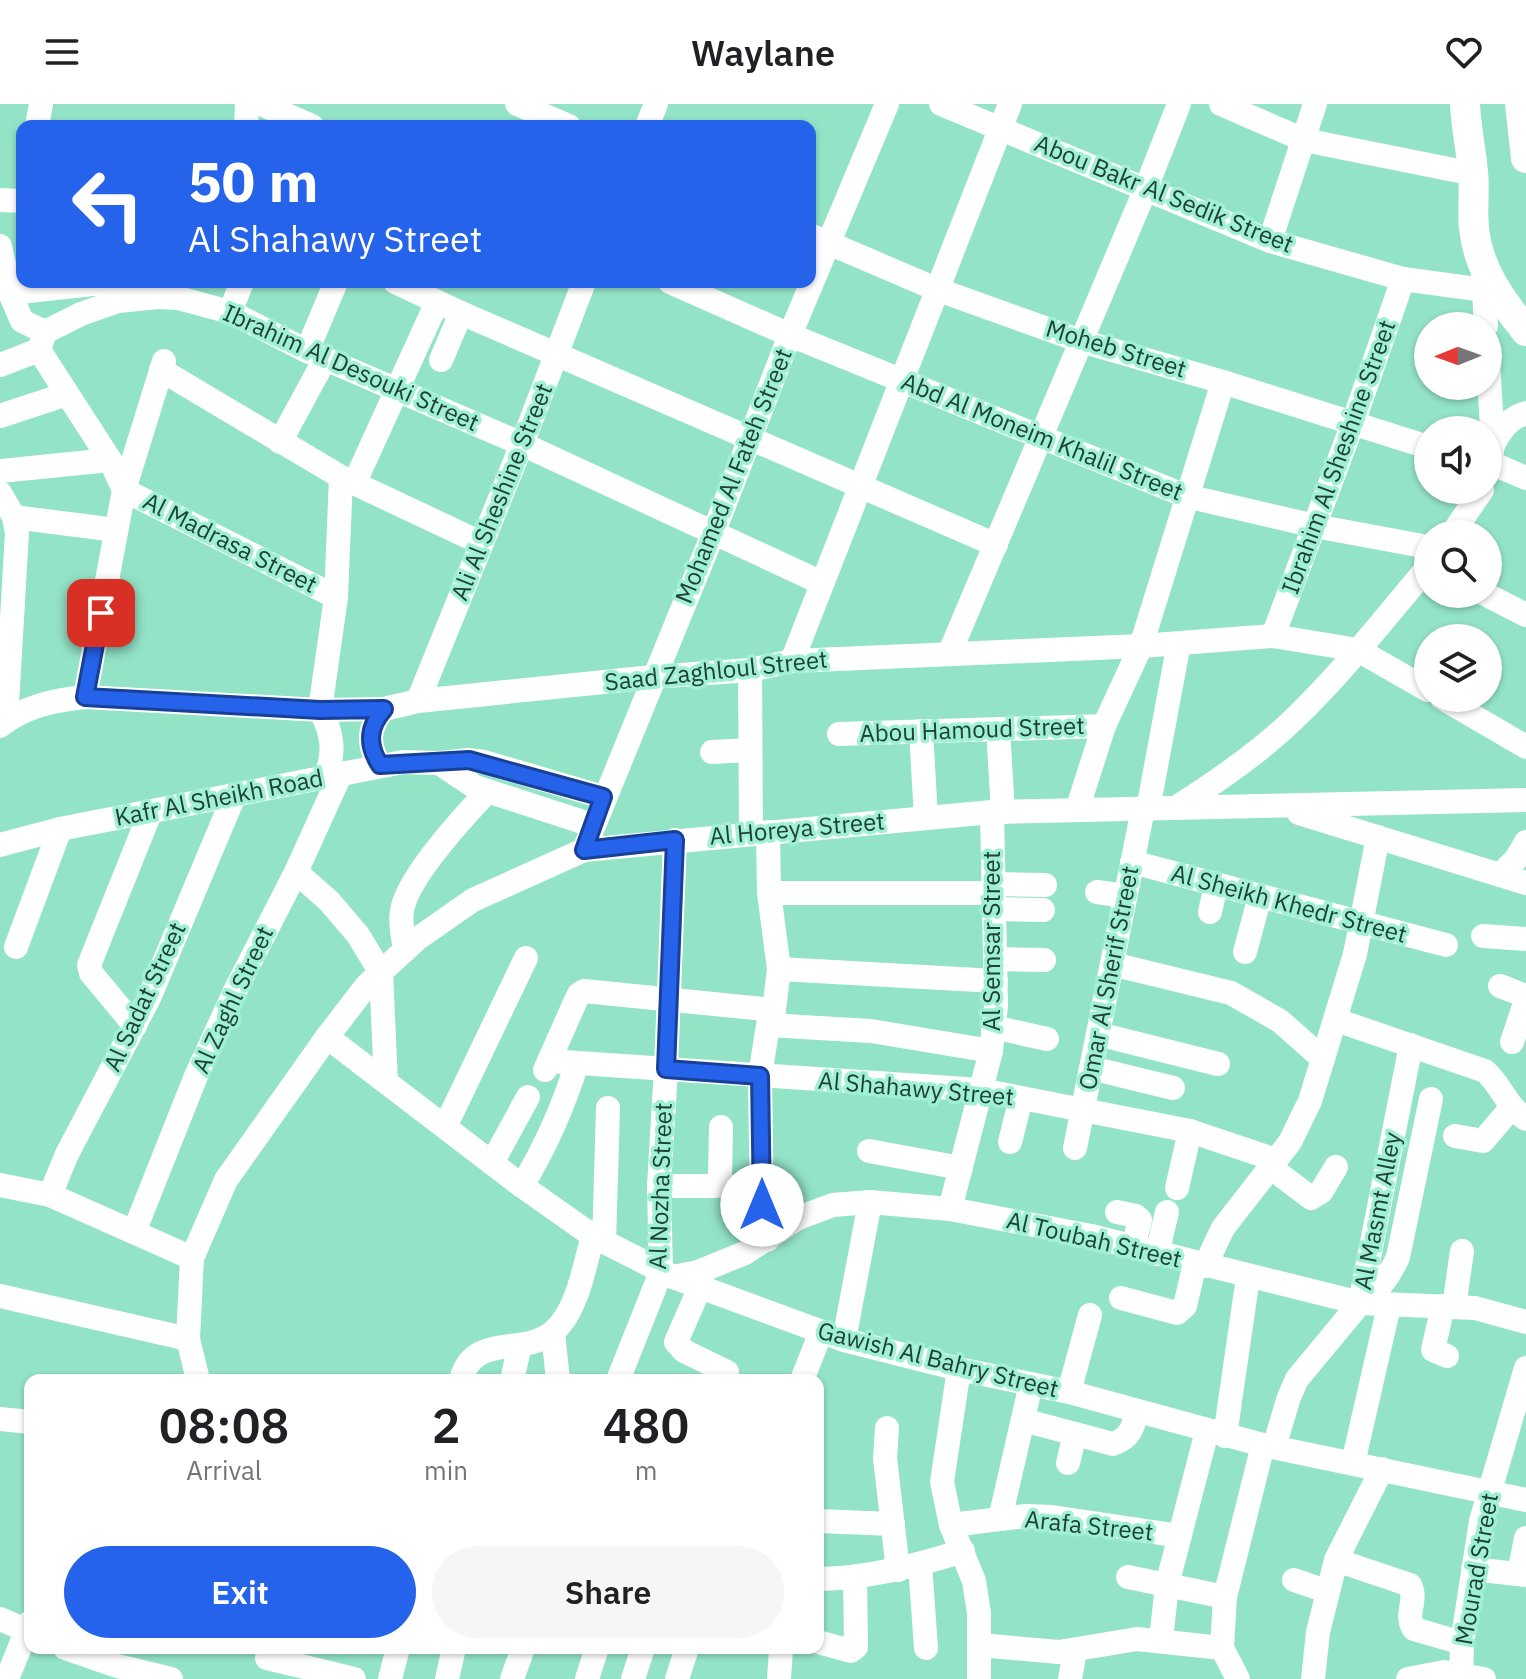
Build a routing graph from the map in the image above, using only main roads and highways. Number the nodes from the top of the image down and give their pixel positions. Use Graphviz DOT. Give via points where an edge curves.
graph roads {
  1 [pos="1520,104"];
  2 [pos="1468,108"];
  3 [pos="1526,158"];
  4 [pos="1526,331"];
  1 -- 3 [label="main road"];
  2 -- 4 [label="main road" via="1474,226 1483,279"];
}
